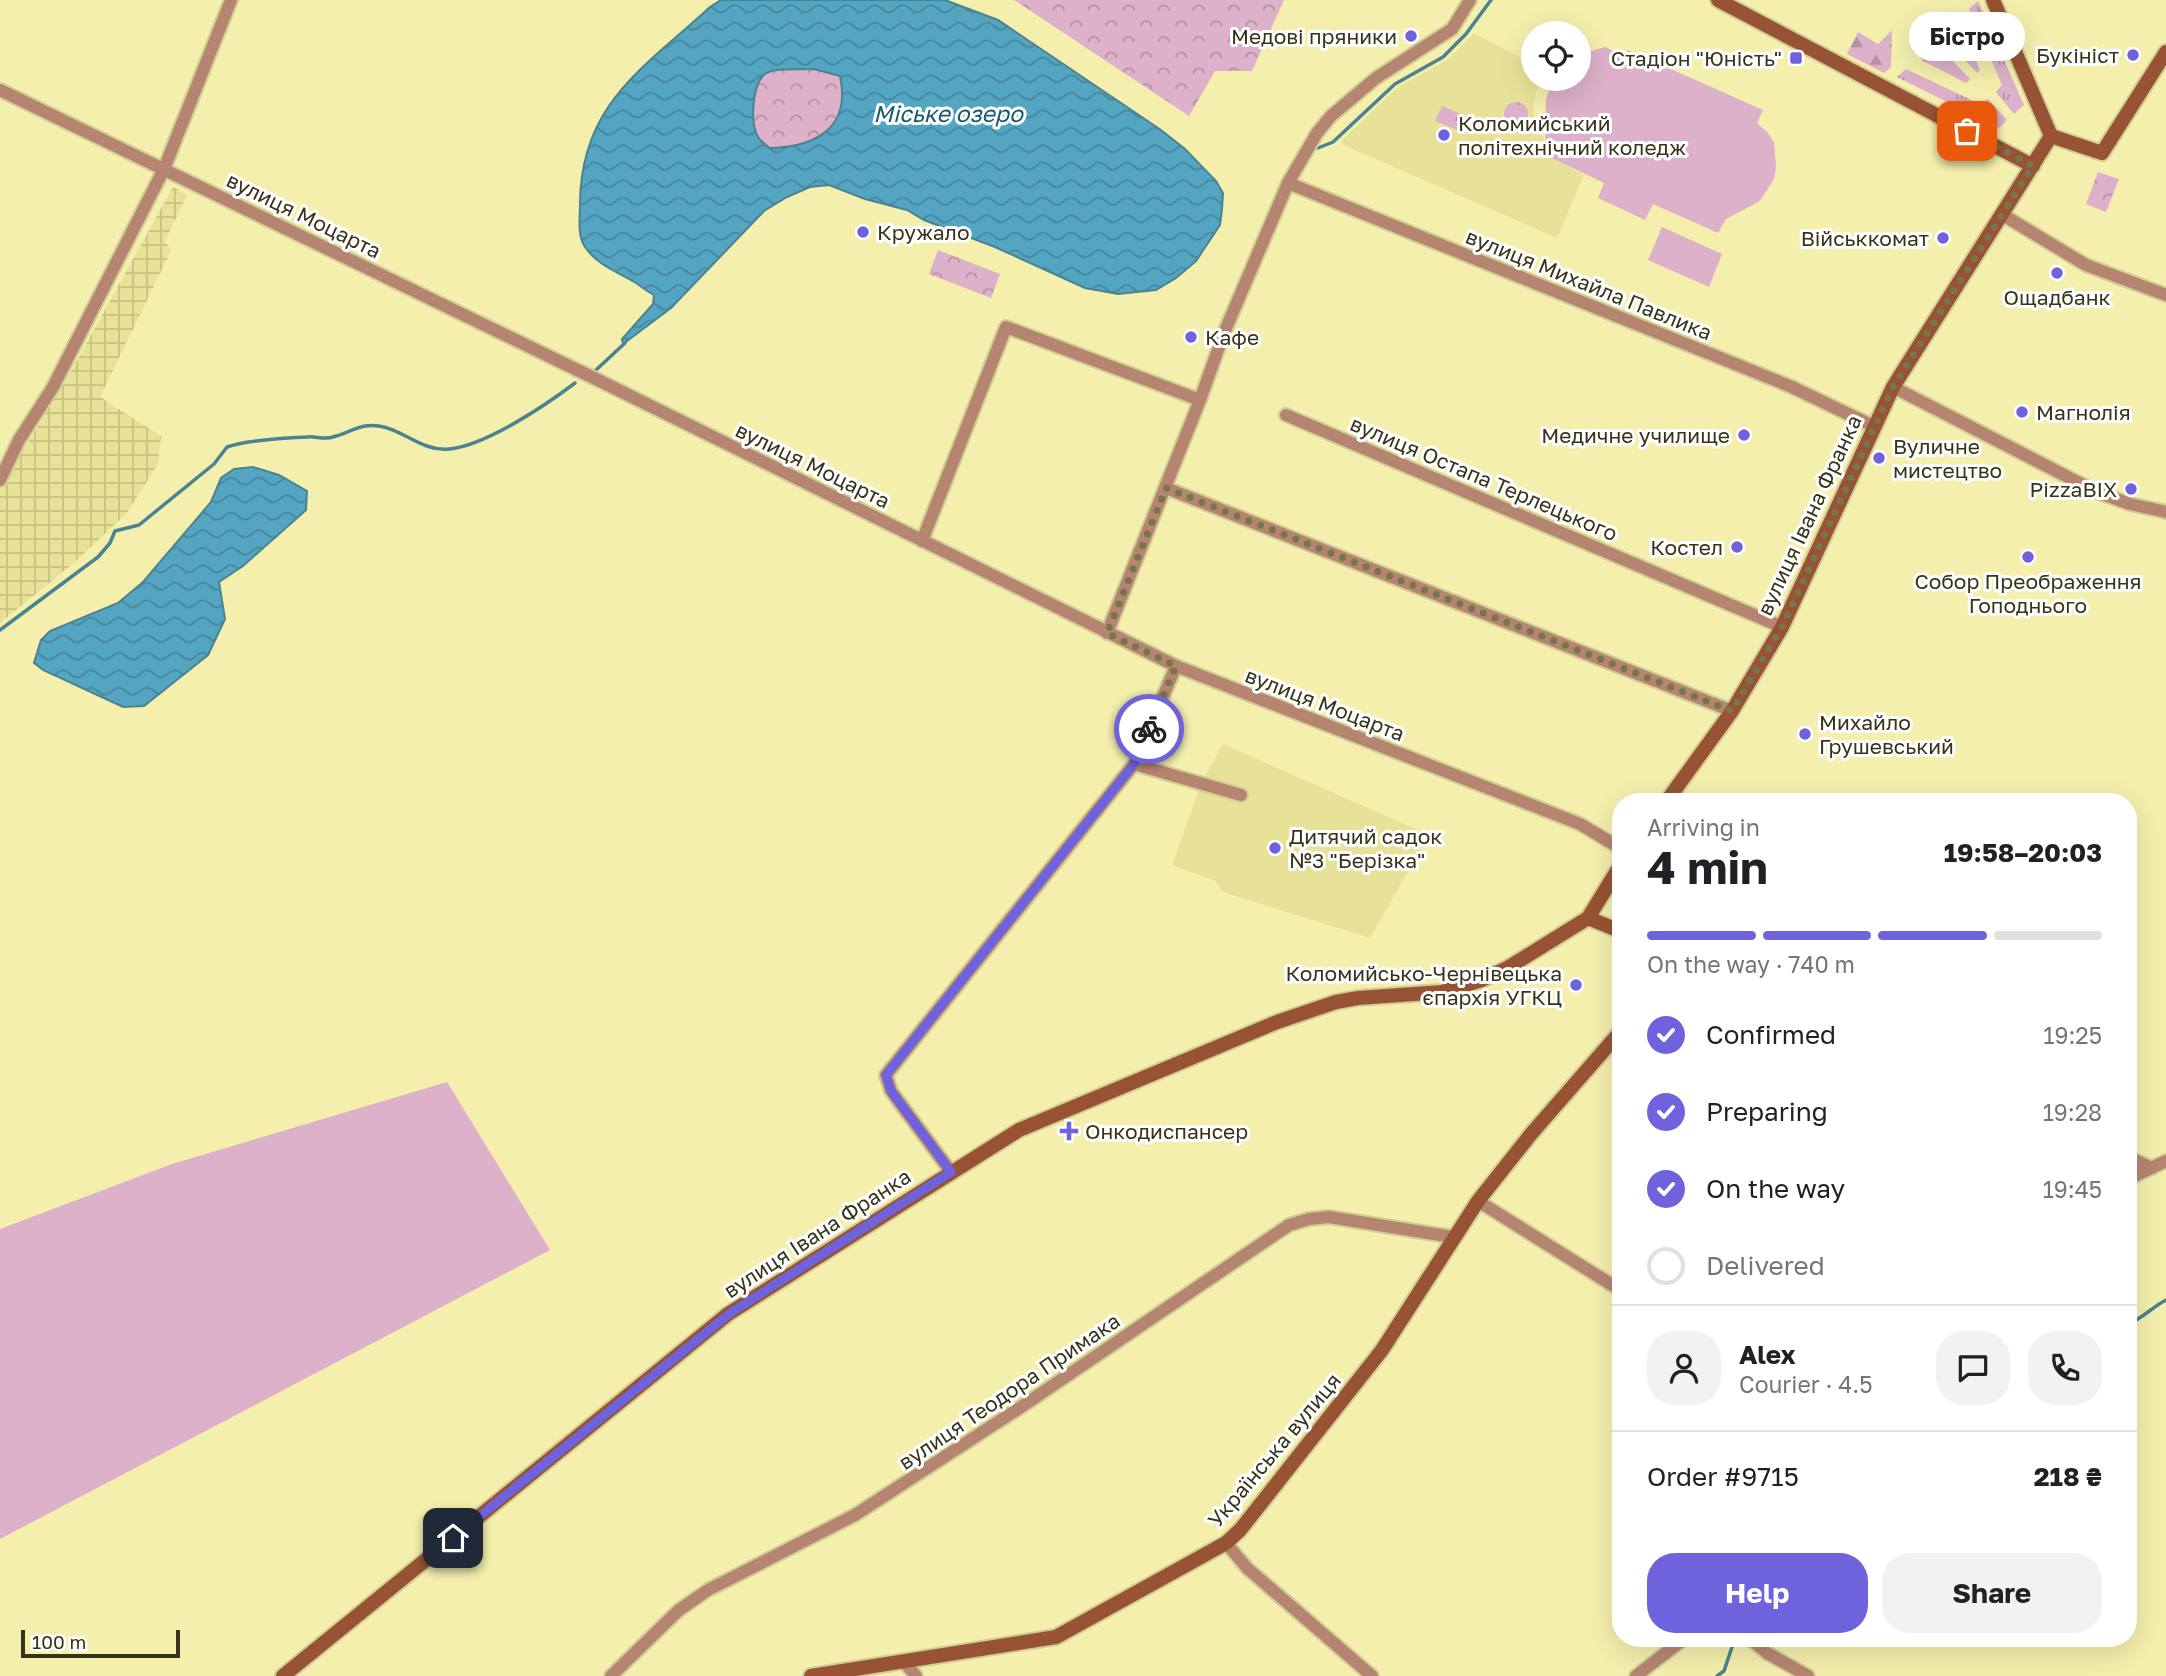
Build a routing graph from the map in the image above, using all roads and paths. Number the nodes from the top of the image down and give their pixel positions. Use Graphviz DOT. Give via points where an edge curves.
graph roads {
  1 [pos="231,0"];
  2 [pos="1471,0"];
  3 [pos="1718,0"];
  4 [pos="1993,0"];
  5 [pos="2166,52"];
  6 [pos="0,90"];
  7 [pos="2051,136"];
  8 [pos="2033,166"];
  9 [pos="164,169"];
  10 [pos="1288,183"];
  11 [pos="2003,215"];
  12 [pos="2166,295"];
  13 [pos="1893,387"];
  14 [pos="1200,400"];
  15 [pos="1286,415"];
  16 [pos="1874,426"];
  17 [pos="0,480"];
  18 [pos="1166,488"];
  19 [pos="2166,512"];
  20 [pos="922,541"];
  21 [pos="1782,627"];
  22 [pos="1107,633"];
  23 [pos="1176,666"];
  24 [pos="1732,711"];
  25 [pos="1134,764"];
  26 [pos="1673,793"];
  27 [pos="1241,795"];
  28 [pos="1612,843"];
  29 [pos="1612,879"];
  30 [pos="1588,918"];
  31 [pos="1612,928"];
  32 [pos="1612,1041"];
  33 [pos="2137,1161"];
  34 [pos="2166,1161"];
  35 [pos="2151,1168"];
  36 [pos="951,1172"];
  37 [pos="2137,1175"];
  38 [pos="1478,1201"];
  39 [pos="1453,1237"];
  40 [pos="1612,1285"];
  41 [pos="1226,1543"];
  42 [pos="1673,1647"];
  43 [pos="1760,1647"];
  44 [pos="905,1662"];
  45 [pos="283,1676"];
  46 [pos="611,1676"];
  47 [pos="811,1676"];
  48 [pos="916,1676"];
  49 [pos="1372,1676"];
  50 [pos="1636,1676"];
  51 [pos="1808,1676"];
  1 -- 9 [label="street"];
  2 -- 10 [label="street" via="1452,29 1376,78 1338,110 1317,133"];
  3 -- 8 [label="street"];
  4 -- 7 [label="street"];
  5 -- 7 [label="street" via="2102,153"];
  6 -- 9 [label="street, вулиця Моцарта"];
  7 -- 8 [label="street, вулиця Івана Франка"];
  8 -- 11 [label="street, вулиця Івана Франка"];
  9 -- 17 [label="street" via="53,387"];
  9 -- 20 [label="street, вулиця Моцарта"];
  10 -- 14 [label="street"];
  10 -- 16 [label="street, вулиця Михайла Павлика" via="1792,387"];
  11 -- 12 [label="street" via="2087,265"];
  11 -- 13 [label="street, вулиця Івана Франка"];
  13 -- 16 [label="street, вулиця Івана Франка"];
  13 -- 19 [label="street" via="2097,492"];
  14 -- 18 [label="street"];
  14 -- 20 [label="street" via="1006,327"];
  15 -- 21 [label="street, вулиця Остапа Терлецького"];
  16 -- 21 [label="street, вулиця Івана Франка"];
  18 -- 22 [label="street"];
  18 -- 24 [label="street"];
  20 -- 22 [label="street, вулиця Моцарта"];
  21 -- 24 [label="street, вулиця Івана Франка"];
  22 -- 23 [label="street, вулиця Моцарта"];
  23 -- 25 [label="street"];
  23 -- 28 [label="street, вулиця Моцарта" via="1580,824"];
  24 -- 26 [label="street, вулиця Івана Франка"];
  25 -- 27 [label="street"];
  25 -- 36 [label="street" via="886,1075 891,1091"];
  29 -- 30 [label="street, вулиця Івана Франка"];
  30 -- 31 [label="street"];
  30 -- 36 [label="street, вулиця Івана Франка" via="1482,980 1449,991 1348,999 1277,1022 1028,1126"];
  32 -- 38 [label="street, Українська вулиця"];
  33 -- 35 [label="street"];
  34 -- 35 [label="street"];
  35 -- 37 [label="street"];
  36 -- 45 [label="street, вулиця Івана Франка" via="729,1314"];
  38 -- 39 [label="street, Українська вулиця"];
  38 -- 40 [label="street"];
  39 -- 41 [label="street, Українська вулиця" via="1382,1350"];
  39 -- 46 [label="street, вулиця Теодора Примака" via="1329,1217 1289,1225 855,1515 708,1590 679,1611"];
  41 -- 44 [label="street, Українська вулиця" via="1056,1637"];
  41 -- 49 [label="street" via="1247,1568"];
  42 -- 50 [label="street"];
  43 -- 51 [label="street"];
  44 -- 47 [label="street, Українська вулиця"];
  44 -- 48 [label="street"];
}
